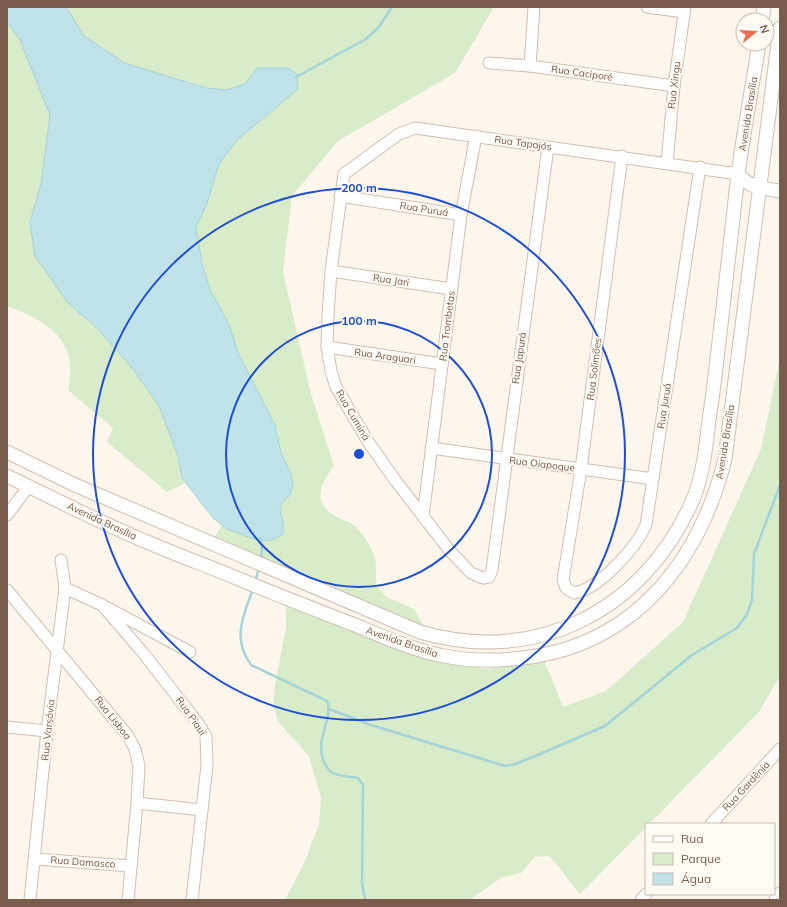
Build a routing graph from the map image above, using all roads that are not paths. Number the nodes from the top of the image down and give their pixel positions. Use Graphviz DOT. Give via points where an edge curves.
graph roads {
  1 [pos="534,7"];
  2 [pos="647,7"];
  3 [pos="684,9"];
  4 [pos="780,28"];
  5 [pos="757,52"];
  6 [pos="489,63"];
  7 [pos="530,66"];
  8 [pos="674,86"];
  9 [pos="775,99"];
  10 [pos="749,107"];
  11 [pos="476,136"];
  12 [pos="548,147"];
  13 [pos="622,156"];
  14 [pos="667,163"];
  15 [pos="700,167"];
  16 [pos="738,174"];
  17 [pos="758,188"];
  18 [pos="780,190"];
  19 [pos="340,196"];
  20 [pos="461,215"];
  21 [pos="331,271"];
  22 [pos="451,289"];
  23 [pos="327,347"];
  24 [pos="442,364"];
  25 [pos="431,448"];
  26 [pos="7,452"];
  27 [pos="505,459"];
  28 [pos="581,469"];
  29 [pos="7,476"];
  30 [pos="654,479"];
  31 [pos="29,486"];
  32 [pos="7,515"];
  33 [pos="424,516"];
  34 [pos="61,560"];
  35 [pos="492,570"];
  36 [pos="563,580"];
  37 [pos="65,588"];
  38 [pos="7,590"];
  39 [pos="102,605"];
  40 [pos="57,649"];
  41 [pos="190,652"];
  42 [pos="7,727"];
  43 [pos="47,731"];
  44 [pos="780,749"];
  45 [pos="138,802"];
  46 [pos="202,810"];
  47 [pos="712,823"];
  48 [pos="34,858"];
  49 [pos="131,866"];
  50 [pos="780,894"];
  51 [pos="30,900"];
  52 [pos="128,900"];
  53 [pos="192,900"];
  54 [pos="776,900"];
  1 -- 7 [label="street"];
  2 -- 3 [label="street"];
  3 -- 8 [label="street, Rua Xingu"];
  4 -- 9 [label="street, Avenida Brasília"];
  5 -- 10 [label="street, Avenida Brasília"];
  6 -- 7 [label="street, Rua Caciporé"];
  7 -- 8 [label="street, Rua Caciporé"];
  8 -- 14 [label="street, Rua Xingu"];
  9 -- 10 [label="street" via="760,100"];
  9 -- 17 [label="street, Avenida Brasília"];
  10 -- 16 [label="street, Avenida Brasília"];
  11 -- 12 [label="street, Rua Tapajós"];
  11 -- 19 [label="street, Rua Tapajós" via="415,128 404,131 345,172 342,176"];
  11 -- 20 [label="street, Rua Trombetas"];
  12 -- 13 [label="street, Rua Tapajós"];
  12 -- 27 [label="street, Rua Japurá"];
  13 -- 14 [label="street, Rua Tapajós"];
  13 -- 28 [label="street, Rua Solimões"];
  14 -- 15 [label="street, Rua Tapajós"];
  15 -- 16 [label="street, Rua Tapajós"];
  15 -- 30 [label="street, Rua Juruá"];
  16 -- 17 [label="street" via="745,182"];
  16 -- 26 [label="street, Avenida Brasília" via="700,479 692,501 666,547 648,571 626,593 578,623 555,631 501,642 470,642 420,632 75,484"];
  17 -- 18 [label="street"];
  17 -- 31 [label="street, Avenida Brasília" via="728,436 719,483 705,521 667,581 643,606 617,626 570,648 501,661 444,656 414,648 146,542"];
  19 -- 20 [label="street, Rua Puruá"];
  19 -- 21 [label="street, Rua Cuminá"];
  20 -- 22 [label="street, Rua Trombetas"];
  21 -- 22 [label="street, Rua Jari"];
  21 -- 23 [label="street, Rua Cuminá"];
  22 -- 24 [label="street, Rua Trombetas"];
  23 -- 24 [label="street, Rua Araguari"];
  23 -- 33 [label="street, Rua Cuminá" via="331,371 344,403 395,480"];
  24 -- 25 [label="street, Rua Trombetas"];
  25 -- 27 [label="street, Rua Oiapoque"];
  25 -- 33 [label="street, Rua Trombetas"];
  27 -- 28 [label="street, Rua Oiapoque"];
  27 -- 35 [label="street, Rua Japurá"];
  28 -- 30 [label="street, Rua Oiapoque"];
  28 -- 36 [label="street, Rua Solimões"];
  29 -- 31 [label="street, Avenida Brasília"];
  30 -- 36 [label="street, Rua Juruá" via="646,525 637,542 609,572 583,591 569,591"];
  31 -- 32 [label="street"];
  33 -- 35 [label="street, Rua Cuminá" via="465,569 483,578 489,576"];
  34 -- 37 [label="street, Rua Varsóvia"];
  37 -- 39 [label="street"];
  37 -- 40 [label="street, Rua Varsóvia"];
  38 -- 40 [label="street, Rua Lisboa"];
  39 -- 41 [label="street"];
  39 -- 46 [label="street, Rua Piauí" via="144,654 206,736 207,765"];
  40 -- 43 [label="street, Rua Varsóvia"];
  40 -- 45 [label="street, Rua Lisboa" via="132,743 139,766"];
  42 -- 43 [label="street"];
  43 -- 48 [label="street, Rua Varsóvia"];
  44 -- 47 [label="street, Rua Gardênia"];
  45 -- 46 [label="street"];
  45 -- 49 [label="street, Rua Lisboa"];
  46 -- 53 [label="street, Rua Piauí"];
  48 -- 49 [label="street, Rua Damasco"];
  48 -- 51 [label="street, Rua Varsóvia"];
  49 -- 52 [label="street, Rua Lisboa"];
  50 -- 54 [label="street"];
}
